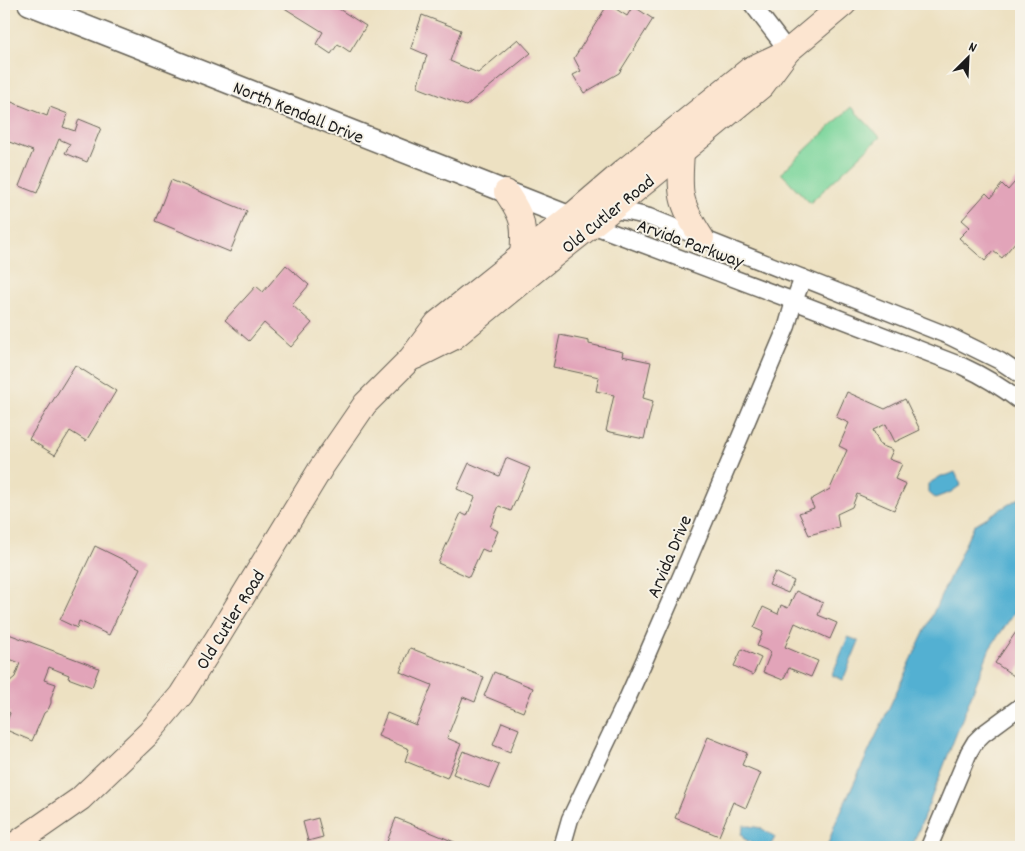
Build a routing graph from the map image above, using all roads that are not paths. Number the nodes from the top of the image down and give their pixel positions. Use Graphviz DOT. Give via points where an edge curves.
graph roads {
  1 [pos="29,4"];
  2 [pos="752,4"];
  3 [pos="844,4"];
  4 [pos="788,51"];
  5 [pos="682,152"];
  6 [pos="506,192"];
  7 [pos="611,210"];
  8 [pos="581,221"];
  9 [pos="702,238"];
  10 [pos="522,254"];
  11 [pos="803,278"];
  12 [pos="794,301"];
  13 [pos="411,358"];
  14 [pos="1021,375"];
  15 [pos="1021,402"];
  16 [pos="1021,706"];
  17 [pos="11,847"];
  18 [pos="562,847"];
  19 [pos="929,847"];
  1 -- 6 [label="street, North Kendall Drive"];
  2 -- 4 [label="street"];
  3 -- 4 [label="main road, Old Cutler Road"];
  4 -- 5 [label="main road, Old Cutler Road" via="762,86"];
  4 -- 8 [label="main road, Old Cutler Road" via="750,69 625,170"];
  5 -- 7 [label="main road, Old Cutler Road"];
  5 -- 9 [label="main road" via="682,201"];
  6 -- 8 [label="street, North Kendall Drive"];
  6 -- 10 [label="main road" via="520,216 524,237"];
  7 -- 8 [label="main road, Old Cutler Road"];
  7 -- 9 [label="street, Arvida Parkway" via="650,217"];
  8 -- 10 [label="main road, Old Cutler Road"];
  8 -- 12 [label="street, Arvida Parkway"];
  8 -- 13 [label="main road, Old Cutler Road" via="453,338"];
  9 -- 11 [label="street, Arvida Parkway"];
  10 -- 13 [label="main road, Old Cutler Road" via="437,323"];
  11 -- 12 [label="street, Arvida Drive"];
  11 -- 14 [label="street, Arvida Parkway" via="965,343"];
  12 -- 15 [label="street, Arvida Parkway" via="970,370 994,382"];
  12 -- 18 [label="street, Arvida Drive" via="787,326 689,558 570,819"];
  13 -- 17 [label="main road, Old Cutler Road" via="365,404 320,468 181,695 149,733 80,799"];
  16 -- 19 [label="street" via="975,742"];
}
